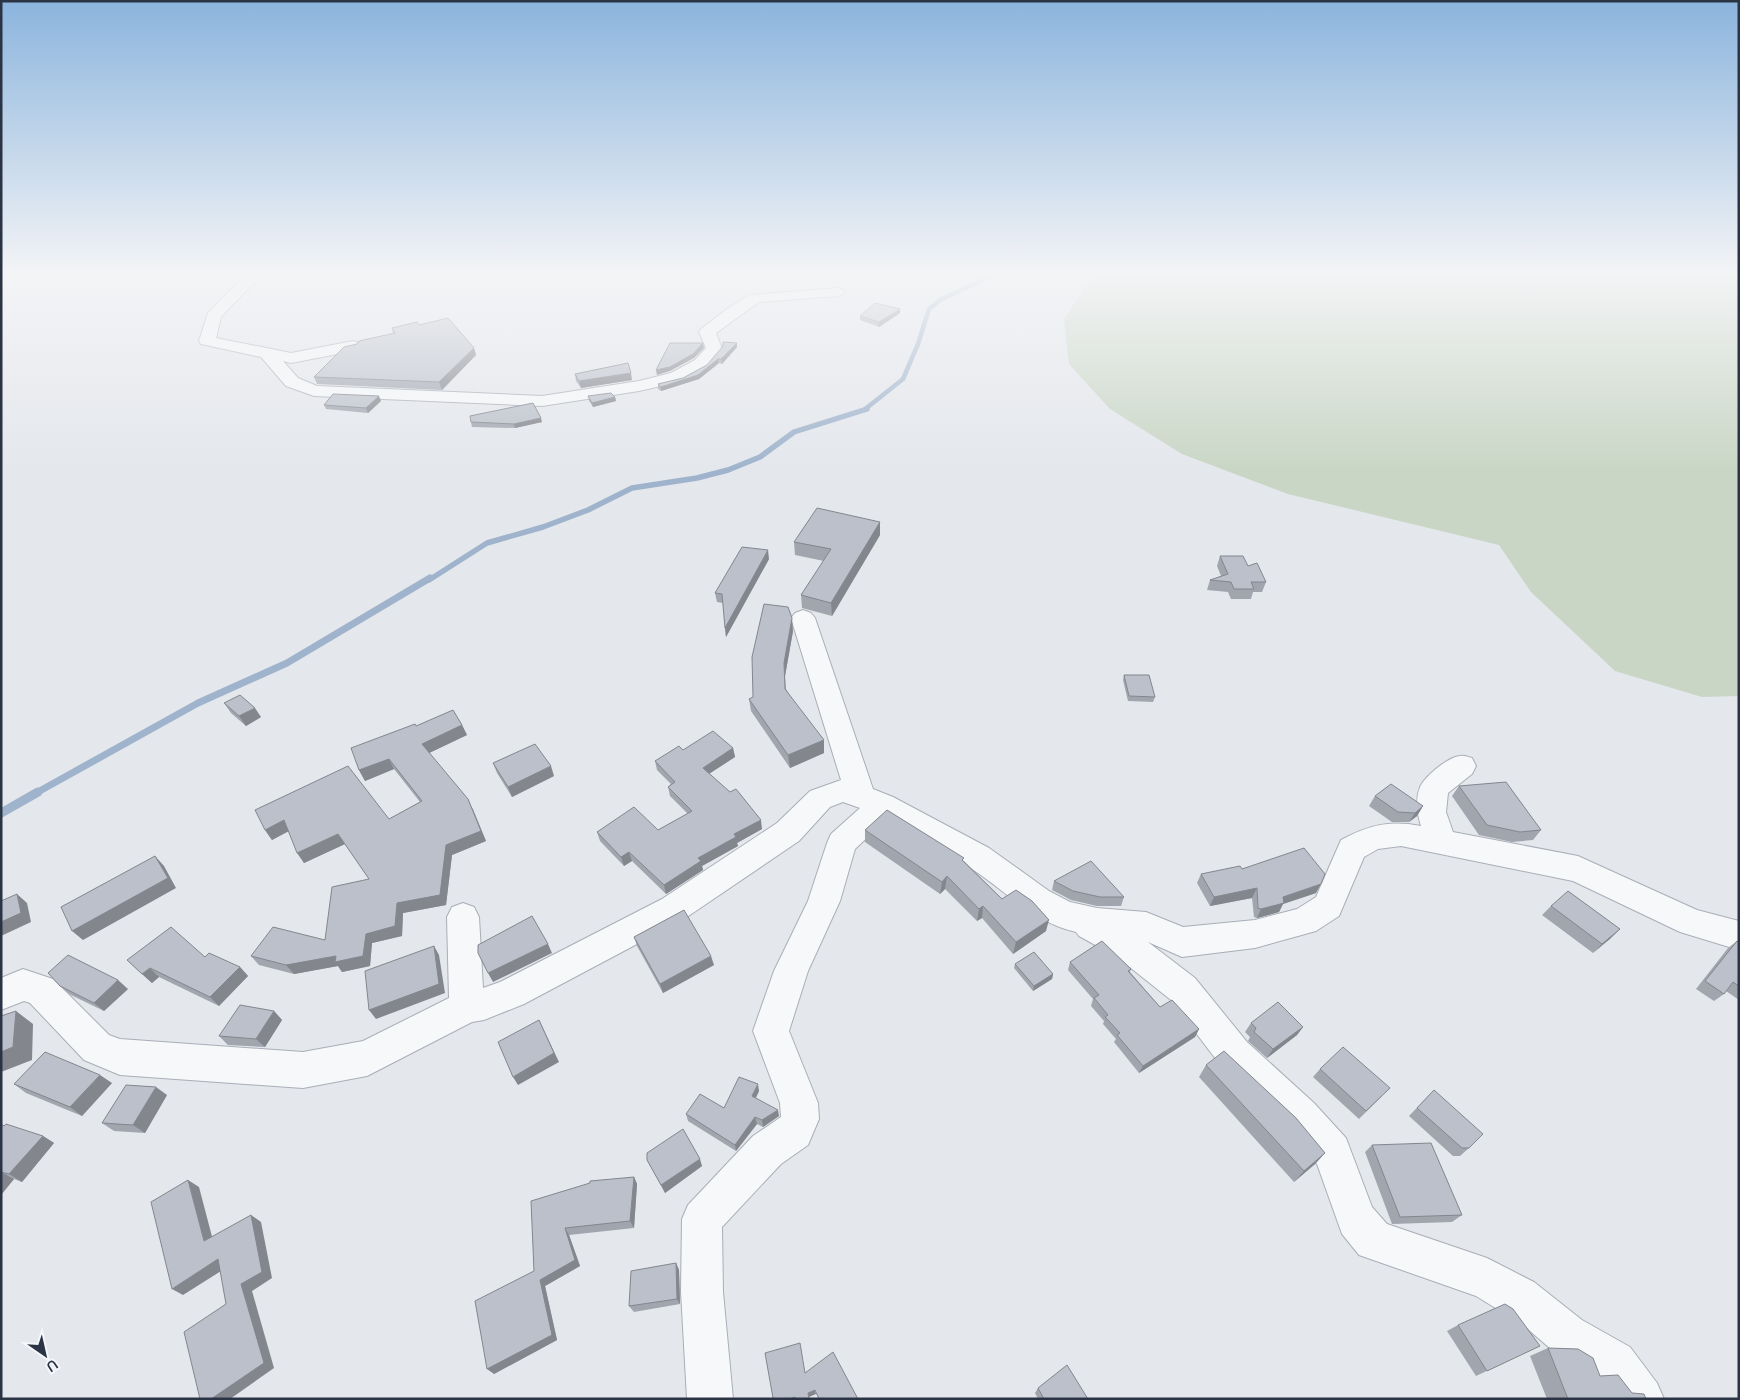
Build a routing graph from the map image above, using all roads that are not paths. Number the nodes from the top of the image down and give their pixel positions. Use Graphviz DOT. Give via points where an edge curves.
graph roads {
  1 [pos="206,339"];
  2 [pos="710,339"];
  3 [pos="353,346"];
  4 [pos="265,351"];
  5 [pos="803,618"];
  6 [pos="1462,766"];
  7 [pos="871,800"];
  8 [pos="1442,842"];
  9 [pos="463,917"];
  10 [pos="1074,918"];
  11 [pos="1739,936"];
  12 [pos="1,994"];
  13 [pos="467,1007"];
  14 [pos="710,1399"];
  15 [pos="1640,1399"];
  1 -- 4 [label="street"];
  2 -- 4 [label="street" via="714,349 710,355 701,364 677,376 639,386 542,401 314,392 292,382"];
  3 -- 4 [label="street" via="291,358"];
  5 -- 7 [label="street"];
  6 -- 8 [label="street" via="1434,788 1431,812"];
  7 -- 10 [label="street" via="978,857 1038,901"];
  7 -- 13 [label="street" via="843,790 827,795 788,832 673,909 512,992 484,1004"];
  7 -- 14 [label="street" via="842,842 824,901 790,971 771,1031 799,1103 800,1119 794,1131 767,1150 702,1219 702,1292"];
  8 -- 10 [label="street" via="1401,834 1372,838 1352,849 1328,906 1305,921 1255,934 1182,942 1146,926"];
  8 -- 11 [label="street" via="1578,868 1691,922"];
  9 -- 13 [label="street"];
  10 -- 15 [label="street" via="1129,947 1183,989 1234,1054 1301,1116 1332,1152 1356,1220 1374,1240 1487,1279 1519,1297 1567,1335 1614,1363"];
  12 -- 13 [label="street" via="23,985 41,990 97,1048 120,1057 303,1070 368,1058"];
}
